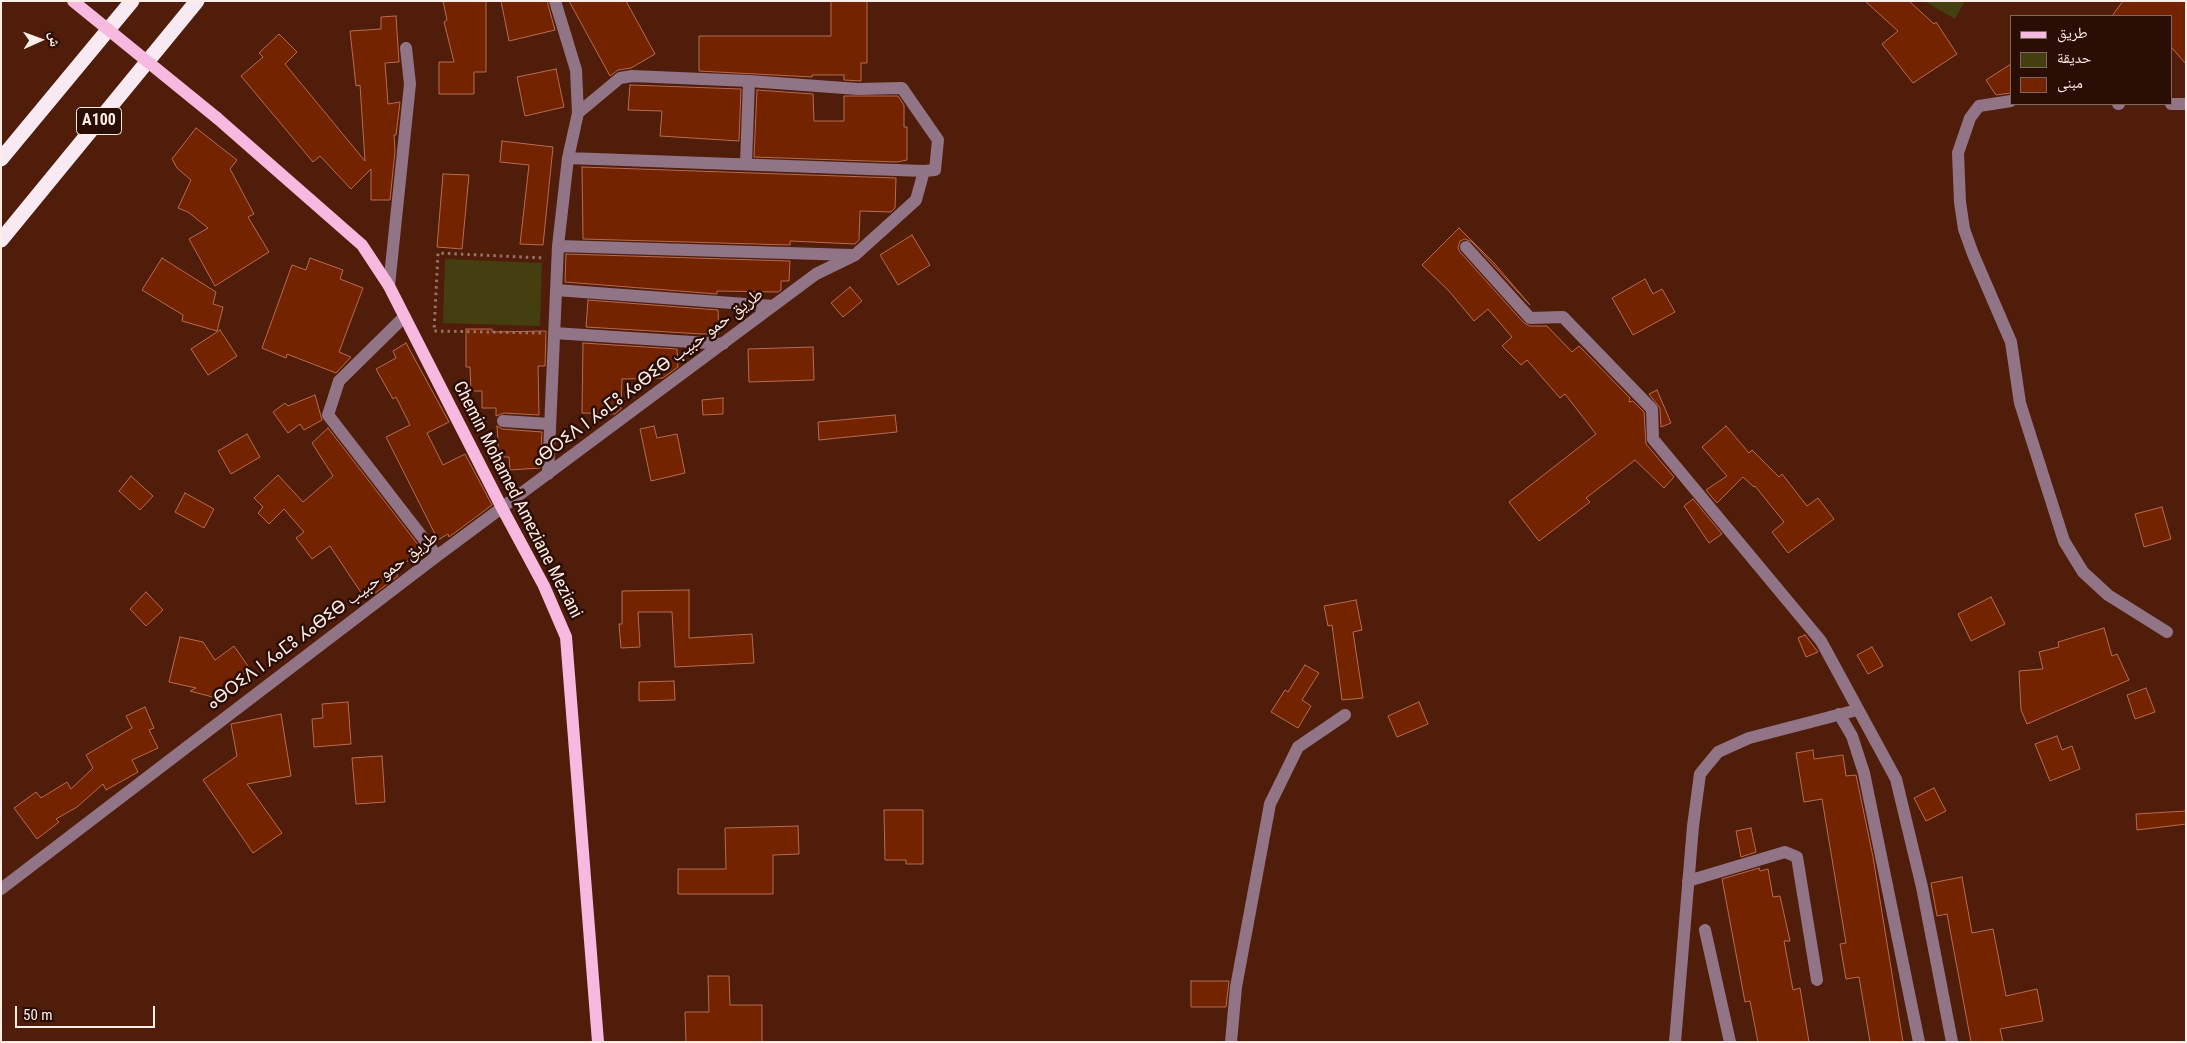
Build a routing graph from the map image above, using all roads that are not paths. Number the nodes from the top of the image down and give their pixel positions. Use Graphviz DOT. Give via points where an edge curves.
graph roads {
  1 [pos="73,1"];
  2 [pos="132,1"];
  3 [pos="197,1"];
  4 [pos="556,1"];
  5 [pos="406,48"];
  6 [pos="749,81"];
  7 [pos="2010,101"];
  8 [pos="2172,104"];
  9 [pos="2186,104"];
  10 [pos="578,112"];
  11 [pos="568,158"];
  12 [pos="1,159"];
  13 [pos="746,164"];
  14 [pos="924,171"];
  15 [pos="1,240"];
  16 [pos="1466,247"];
  17 [pos="558,252"];
  18 [pos="855,255"];
  19 [pos="389,286"];
  20 [pos="556,290"];
  21 [pos="773,306"];
  22 [pos="404,317"];
  23 [pos="554,333"];
  24 [pos="723,344"];
  25 [pos="503,421"];
  26 [pos="550,424"];
  27 [pos="548,474"];
  28 [pos="502,508"];
  29 [pos="436,556"];
  30 [pos="2167,632"];
  31 [pos="1857,710"];
  32 [pos="1839,714"];
  33 [pos="1344,716"];
  34 [pos="1688,881"];
  35 [pos="1,889"];
  36 [pos="1706,930"];
  37 [pos="1816,980"];
  38 [pos="598,1042"];
  39 [pos="1231,1042"];
  40 [pos="1675,1042"];
  41 [pos="1730,1042"];
  42 [pos="1919,1042"];
  43 [pos="1952,1042"];
  1 -- 19 [label="main road, Chemin Mohamed Ameziane Meziani, bridge" via="217,118 362,245"];
  2 -- 12 [label="highway, A100"];
  3 -- 15 [label="highway, A100"];
  4 -- 10 [label="street" via="576,70"];
  5 -- 19 [label="street" via="410,84"];
  6 -- 10 [label="street, ⴰⴱⵔⵉⴷ ⵏ ⵃⴰⵎⵓ ⵃⴰⴱⵉⴱ طريق حمو حبيب" via="620,78"];
  6 -- 13 [label="street"];
  6 -- 14 [label="street, ⴰⴱⵔⵉⴷ ⵏ ⵃⴰⵎⵓ ⵃⴰⴱⵉⴱ طريق حمو حبيب" via="858,89 902,88 938,140 936,170"];
  7 -- 30 [label="street" via="1979,106 1970,118 1958,153 1964,229 2011,342 2020,403 2064,540 2083,572 2108,595"];
  8 -- 9 [label="street"];
  10 -- 11 [label="street"];
  11 -- 13 [label="street"];
  11 -- 17 [label="street"];
  13 -- 14 [label="street"];
  14 -- 18 [label="street, ⴰⴱⵔⵉⴷ ⵏ ⵃⴰⵎⵓ ⵃⴰⴱⵉⴱ طريق حمو حبيب" via="916,200"];
  16 -- 31 [label="street" via="1530,318 1563,317 1652,409 1653,439 1821,640"];
  17 -- 18 [label="street"];
  17 -- 20 [label="street"];
  18 -- 21 [label="street, ⴰⴱⵔⵉⴷ ⵏ ⵃⴰⵎⵓ ⵃⴰⴱⵉⴱ طريق حمو حبيب" via="816,274"];
  19 -- 22 [label="main road, Chemin Mohamed Ameziane Meziani"];
  20 -- 21 [label="street"];
  20 -- 23 [label="street"];
  21 -- 24 [label="street, ⴰⴱⵔⵉⴷ ⵏ ⵃⴰⵎⵓ ⵃⴰⴱⵉⴱ طريق حمو حبيب"];
  22 -- 28 [label="main road, Chemin Mohamed Ameziane Meziani"];
  22 -- 29 [label="street" via="339,381 328,415"];
  23 -- 24 [label="street"];
  23 -- 26 [label="street"];
  24 -- 27 [label="street, ⴰⴱⵔⵉⴷ ⵏ ⵃⴰⵎⵓ ⵃⴰⴱⵉⴱ طريق حمو حبيب"];
  25 -- 26 [label="street"];
  26 -- 27 [label="street"];
  27 -- 28 [label="street, ⴰⴱⵔⵉⴷ ⵏ ⵃⴰⵎⵓ ⵃⴰⴱⵉⴱ طريق حمو حبيب"];
  28 -- 29 [label="street, ⴰⴱⵔⵉⴷ ⵏ ⵃⴰⵎⵓ ⵃⴰⴱⵉⴱ طريق حمو حبيب"];
  28 -- 38 [label="main road, Chemin Mohamed Ameziane Meziani" via="544,586 566,637"];
  29 -- 35 [label="street, ⴰⴱⵔⵉⴷ ⵏ ⵃⴰⵎⵓ ⵃⴰⴱⵉⴱ طريق حمو حبيب"];
  31 -- 32 [label="street"];
  31 -- 43 [label="street" via="1896,779 1922,887"];
  32 -- 34 [label="street" via="1749,738 1718,752 1700,774"];
  32 -- 42 [label="street" via="1852,736 1864,773"];
  33 -- 39 [label="street" via="1298,747 1270,804 1236,987"];
  34 -- 37 [label="street" via="1785,852 1797,856"];
  34 -- 40 [label="street"];
  36 -- 41 [label="street"];
}
